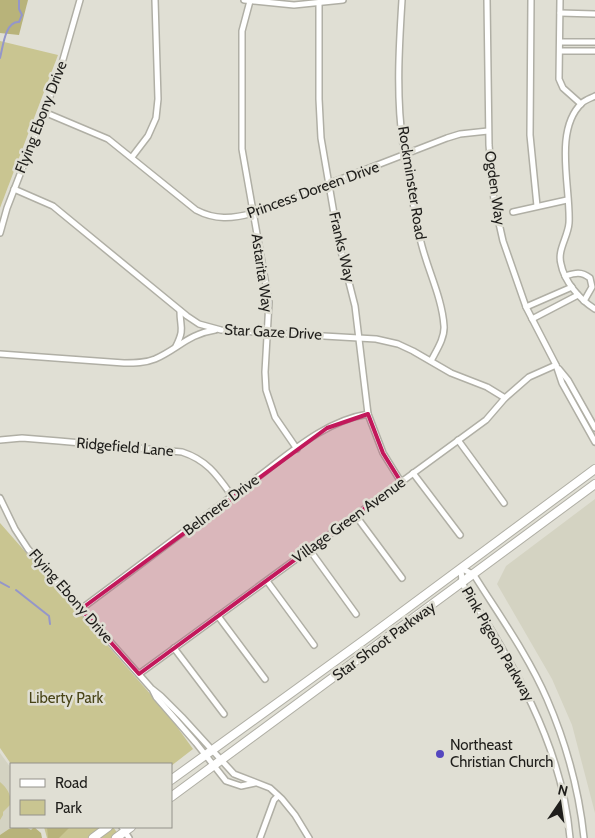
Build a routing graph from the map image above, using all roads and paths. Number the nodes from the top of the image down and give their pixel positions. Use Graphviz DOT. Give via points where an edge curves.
graph roads {
  1 [pos="80,0"];
  2 [pos="156,0"];
  3 [pos="244,0"];
  4 [pos="343,0"];
  5 [pos="402,0"];
  6 [pos="487,0"];
  7 [pos="531,0"];
  8 [pos="560,0"];
  9 [pos="250,2"];
  10 [pos="319,4"];
  11 [pos="560,13"];
  12 [pos="595,14"];
  13 [pos="560,42"];
  14 [pos="595,42"];
  15 [pos="560,51"];
  16 [pos="595,51"];
  17 [pos="595,96"];
  18 [pos="581,104"];
  19 [pos="44,112"];
  20 [pos="488,131"];
  21 [pos="405,155"];
  22 [pos="132,157"];
  23 [pos="329,184"];
  24 [pos="14,189"];
  25 [pos="567,200"];
  26 [pos="537,206"];
  27 [pos="513,212"];
  28 [pos="253,213"];
  29 [pos="0,233"];
  30 [pos="565,276"];
  31 [pos="572,286"];
  32 [pos="578,295"];
  33 [pos="584,301"];
  34 [pos="526,307"];
  35 [pos="595,309"];
  36 [pos="180,311"];
  37 [pos="532,319"];
  38 [pos="218,330"];
  39 [pos="267,332"];
  40 [pos="358,337"];
  41 [pos="176,346"];
  42 [pos="0,354"];
  43 [pos="431,361"];
  44 [pos="556,365"];
  45 [pos="505,398"];
  46 [pos="368,414"];
  47 [pos="595,428"];
  48 [pos="0,440"];
  49 [pos="458,440"];
  50 [pos="595,442"];
  51 [pos="296,449"];
  52 [pos="595,469"];
  53 [pos="413,473"];
  54 [pos="401,482"];
  55 [pos="595,484"];
  56 [pos="232,496"];
  57 [pos="0,498"];
  58 [pos="504,503"];
  59 [pos="356,516"];
  60 [pos="460,536"];
  61 [pos="310,550"];
  62 [pos="461,568"];
  63 [pos="474,575"];
  64 [pos="402,578"];
  65 [pos="267,580"];
  66 [pos="462,583"];
  67 [pos="81,609"];
  68 [pos="356,614"];
  69 [pos="218,616"];
  70 [pos="314,645"];
  71 [pos="174,648"];
  72 [pos="139,674"];
  73 [pos="264,679"];
  74 [pos="224,714"];
  75 [pos="209,752"];
  76 [pos="217,762"];
  77 [pos="172,779"];
  78 [pos="255,783"];
  79 [pos="172,796"];
  80 [pos="278,796"];
  81 [pos="107,828"];
  82 [pos="127,831"];
  83 [pos="93,838"];
  84 [pos="116,838"];
  85 [pos="260,838"];
  86 [pos="309,838"];
  87 [pos="570,838"];
  88 [pos="584,838"];
  1 -- 19 [label="street, Flying Ebony Drive"];
  2 -- 22 [label="street" via="156,118 148,136"];
  3 -- 9 [label="street"];
  4 -- 10 [label="street"];
  5 -- 21 [label="street, Rockminster Road" via="400,91"];
  6 -- 20 [label="street, Ogden Way"];
  7 -- 26 [label="street" via="530,135"];
  8 -- 11 [label="street"];
  9 -- 10 [label="street"];
  9 -- 28 [label="street, Astarita Way" via="242,31 242,149"];
  10 -- 23 [label="street, Franks Way" via="319,99"];
  11 -- 12 [label="street"];
  11 -- 13 [label="street"];
  13 -- 14 [label="street"];
  13 -- 15 [label="street"];
  15 -- 16 [label="street"];
  15 -- 18 [label="street" via="559,79 563,88"];
  17 -- 18 [label="street"];
  18 -- 25 [label="street" via="570,123 565,149"];
  19 -- 22 [label="street, Princess Doreen Drive" via="108,139"];
  19 -- 24 [label="street, Flying Ebony Drive"];
  20 -- 21 [label="street, Princess Doreen Drive" via="460,134"];
  20 -- 34 [label="street, Ogden Way" via="497,215"];
  21 -- 23 [label="street, Princess Doreen Drive"];
  21 -- 43 [label="street, Rockminster Road" via="424,255 444,328"];
  22 -- 28 [label="street, Princess Doreen Drive" via="202,213 235,218"];
  23 -- 28 [label="street, Princess Doreen Drive"];
  23 -- 40 [label="street, Franks Way" via="355,306"];
  24 -- 29 [label="street, Flying Ebony Drive"];
  24 -- 36 [label="street, Star Gaze Drive" via="53,206"];
  25 -- 26 [label="street"];
  25 -- 30 [label="street" via="569,225 560,256"];
  26 -- 27 [label="street"];
  28 -- 39 [label="street, Astarita Way" via="269,302"];
  30 -- 31 [label="street"];
  30 -- 33 [label="street" via="576,272 590,278 592,287"];
  31 -- 32 [label="street"];
  31 -- 34 [label="street"];
  32 -- 33 [label="street"];
  32 -- 37 [label="street"];
  33 -- 35 [label="street"];
  34 -- 37 [label="street, Ogden Way"];
  36 -- 38 [label="street, Star Gaze Drive" via="199,324"];
  36 -- 41 [label="street" via="182,331"];
  37 -- 44 [label="street, Ogden Way"];
  38 -- 39 [label="street, Star Gaze Drive"];
  38 -- 41 [label="street" via="192,336"];
  39 -- 40 [label="street, Star Gaze Drive"];
  39 -- 51 [label="street, Astarita Way" via="265,372 268,400"];
  40 -- 43 [label="street, Star Gaze Drive" via="398,344"];
  40 -- 46 [label="street, Franks Way"];
  41 -- 42 [label="street" via="155,358 124,364"];
  43 -- 45 [label="street, Star Gaze Drive"];
  44 -- 45 [label="street, Village Green Avenue" via="528,377"];
  44 -- 47 [label="street, Ogden Way"];
  44 -- 50 [label="street, Ogden Way" via="562,383"];
  45 -- 49 [label="street, Village Green Avenue" via="486,420"];
  46 -- 51 [label="street, Belmere Drive" via="338,422"];
  46 -- 54 [label="street, Franks Way" via="383,453"];
  48 -- 56 [label="street, Ridgefield Lane" via="22,438 182,452 206,464"];
  49 -- 53 [label="street, Village Green Avenue"];
  49 -- 58 [label="street"];
  51 -- 56 [label="street, Belmere Drive"];
  52 -- 62 [label="street, Star Shoot Parkway"];
  53 -- 54 [label="street, Village Green Avenue"];
  53 -- 60 [label="street"];
  54 -- 59 [label="street, Village Green Avenue"];
  55 -- 63 [label="street, Star Shoot Parkway"];
  56 -- 67 [label="street, Belmere Drive"];
  57 -- 67 [label="street, Flying Ebony Drive" via="28,549"];
  59 -- 61 [label="street, Village Green Avenue"];
  59 -- 64 [label="street"];
  61 -- 65 [label="street, Village Green Avenue"];
  61 -- 68 [label="street"];
  62 -- 63 [label="street, Pink Pigeon Parkway"];
  62 -- 66 [label="street, Pink Pigeon Parkway"];
  62 -- 75 [label="street, Star Shoot Parkway"];
  63 -- 66 [label="street, Star Shoot Parkway"];
  63 -- 88 [label="street, Pink Pigeon Parkway" via="547,698 574,779"];
  65 -- 69 [label="street, Village Green Avenue"];
  65 -- 70 [label="street"];
  66 -- 76 [label="street, Star Shoot Parkway"];
  66 -- 87 [label="street, Pink Pigeon Parkway" via="516,670 544,730 560,784"];
  67 -- 72 [label="street, Flying Ebony Drive"];
  69 -- 71 [label="street, Village Green Avenue"];
  69 -- 73 [label="street"];
  71 -- 72 [label="street, Village Green Avenue"];
  71 -- 74 [label="street"];
  72 -- 75 [label="street, Flying Ebony Drive" via="182,717"];
  75 -- 76 [label="street, Flying Ebony Drive"];
  75 -- 77 [label="street, Star Shoot Parkway"];
  76 -- 78 [label="street, Flying Ebony Drive"];
  76 -- 78 [label="street, Flying Ebony Drive" via="226,781 231,784"];
  76 -- 79 [label="street, Star Shoot Parkway"];
  78 -- 80 [label="street, Flying Ebony Drive" via="270,788"];
  80 -- 85 [label="street"];
  80 -- 86 [label="street, Flying Ebony Drive"];
  81 -- 83 [label="street"];
  82 -- 84 [label="street"];
}
